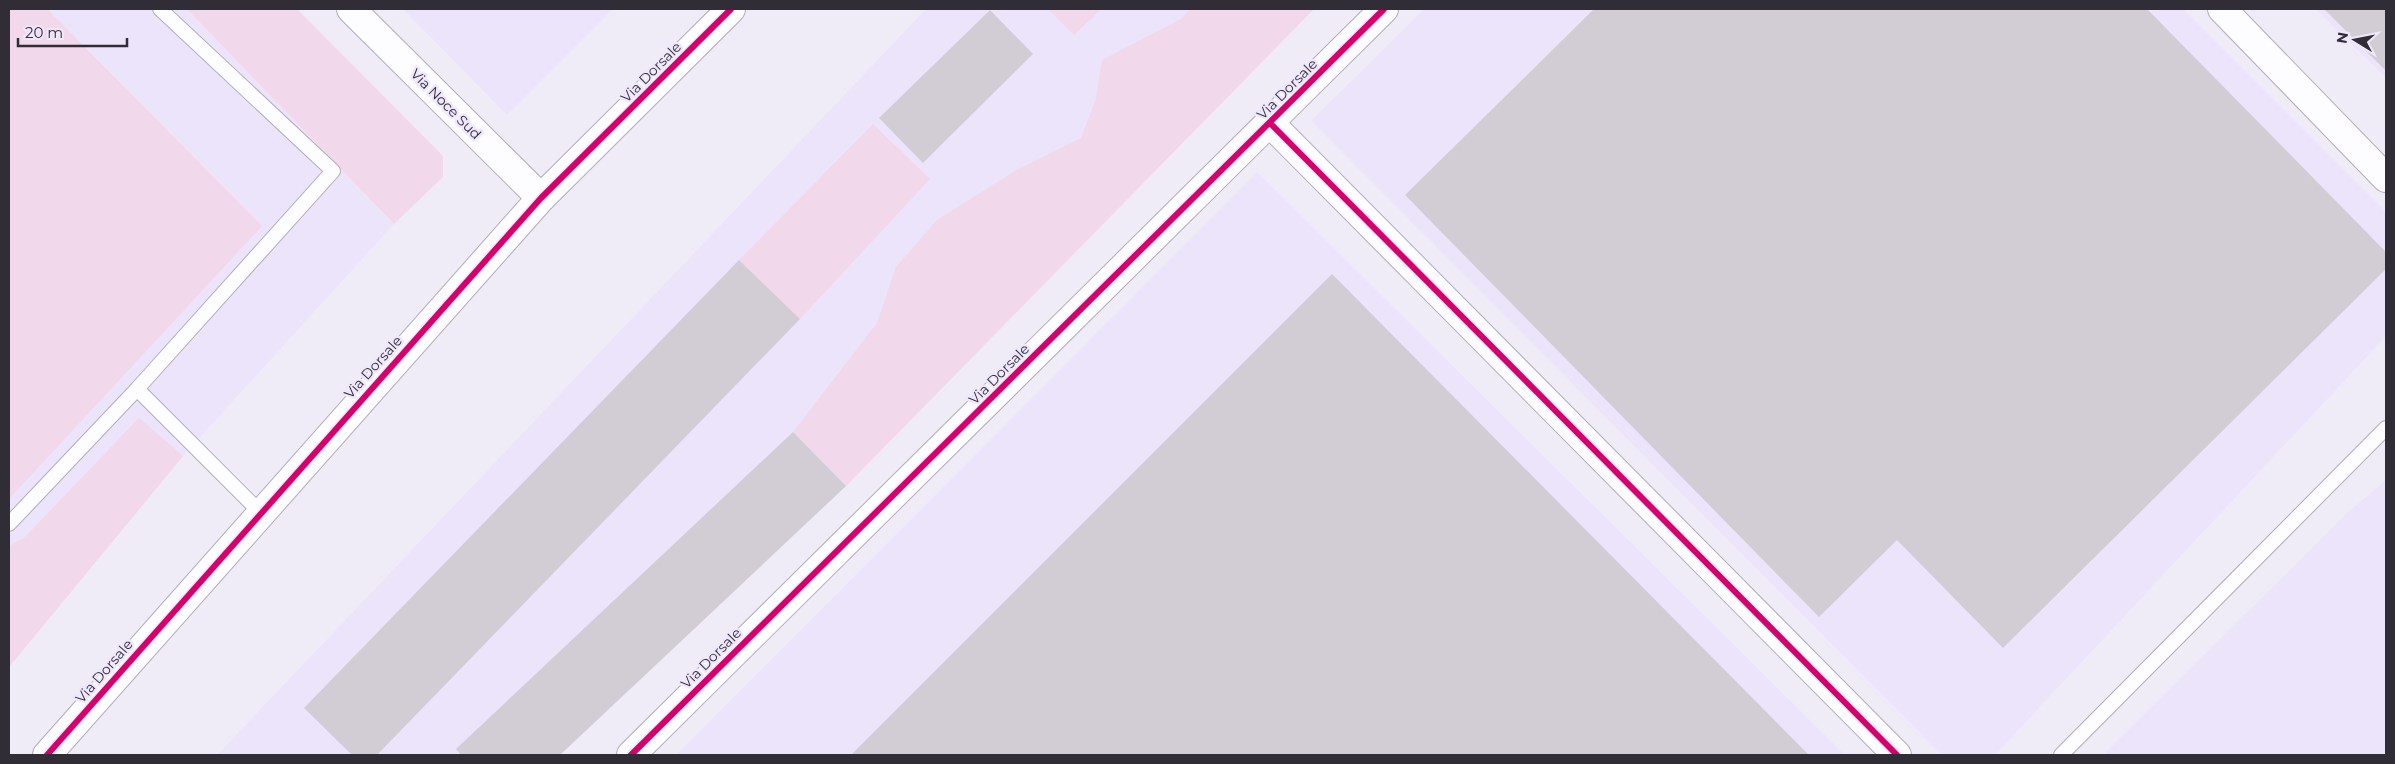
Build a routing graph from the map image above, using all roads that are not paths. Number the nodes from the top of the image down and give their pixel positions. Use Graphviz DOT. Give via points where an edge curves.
graph roads {
  1 [pos="160,9"];
  2 [pos="351,9"];
  3 [pos="732,9"];
  4 [pos="1384,9"];
  5 [pos="2222,9"];
  6 [pos="1270,123"];
  7 [pos="2386,178"];
  8 [pos="541,198"];
  9 [pos="137,390"];
  10 [pos="2386,428"];
  11 [pos="260,512"];
  12 [pos="9,524"];
  13 [pos="47,755"];
  14 [pos="630,755"];
  15 [pos="1897,755"];
  16 [pos="2061,755"];
  1 -- 9 [label="lane" via="333,171"];
  2 -- 8 [label="street, Via Noce Sud"];
  3 -- 8 [label="street, Via Dorsale"];
  4 -- 6 [label="street, Via Dorsale"];
  5 -- 7 [label="street"];
  6 -- 14 [label="street, Via Dorsale"];
  6 -- 15 [label="street"];
  8 -- 11 [label="street, Via Dorsale"];
  9 -- 11 [label="lane"];
  9 -- 12 [label="lane"];
  10 -- 16 [label="lane"];
  11 -- 13 [label="street, Via Dorsale"];
}
